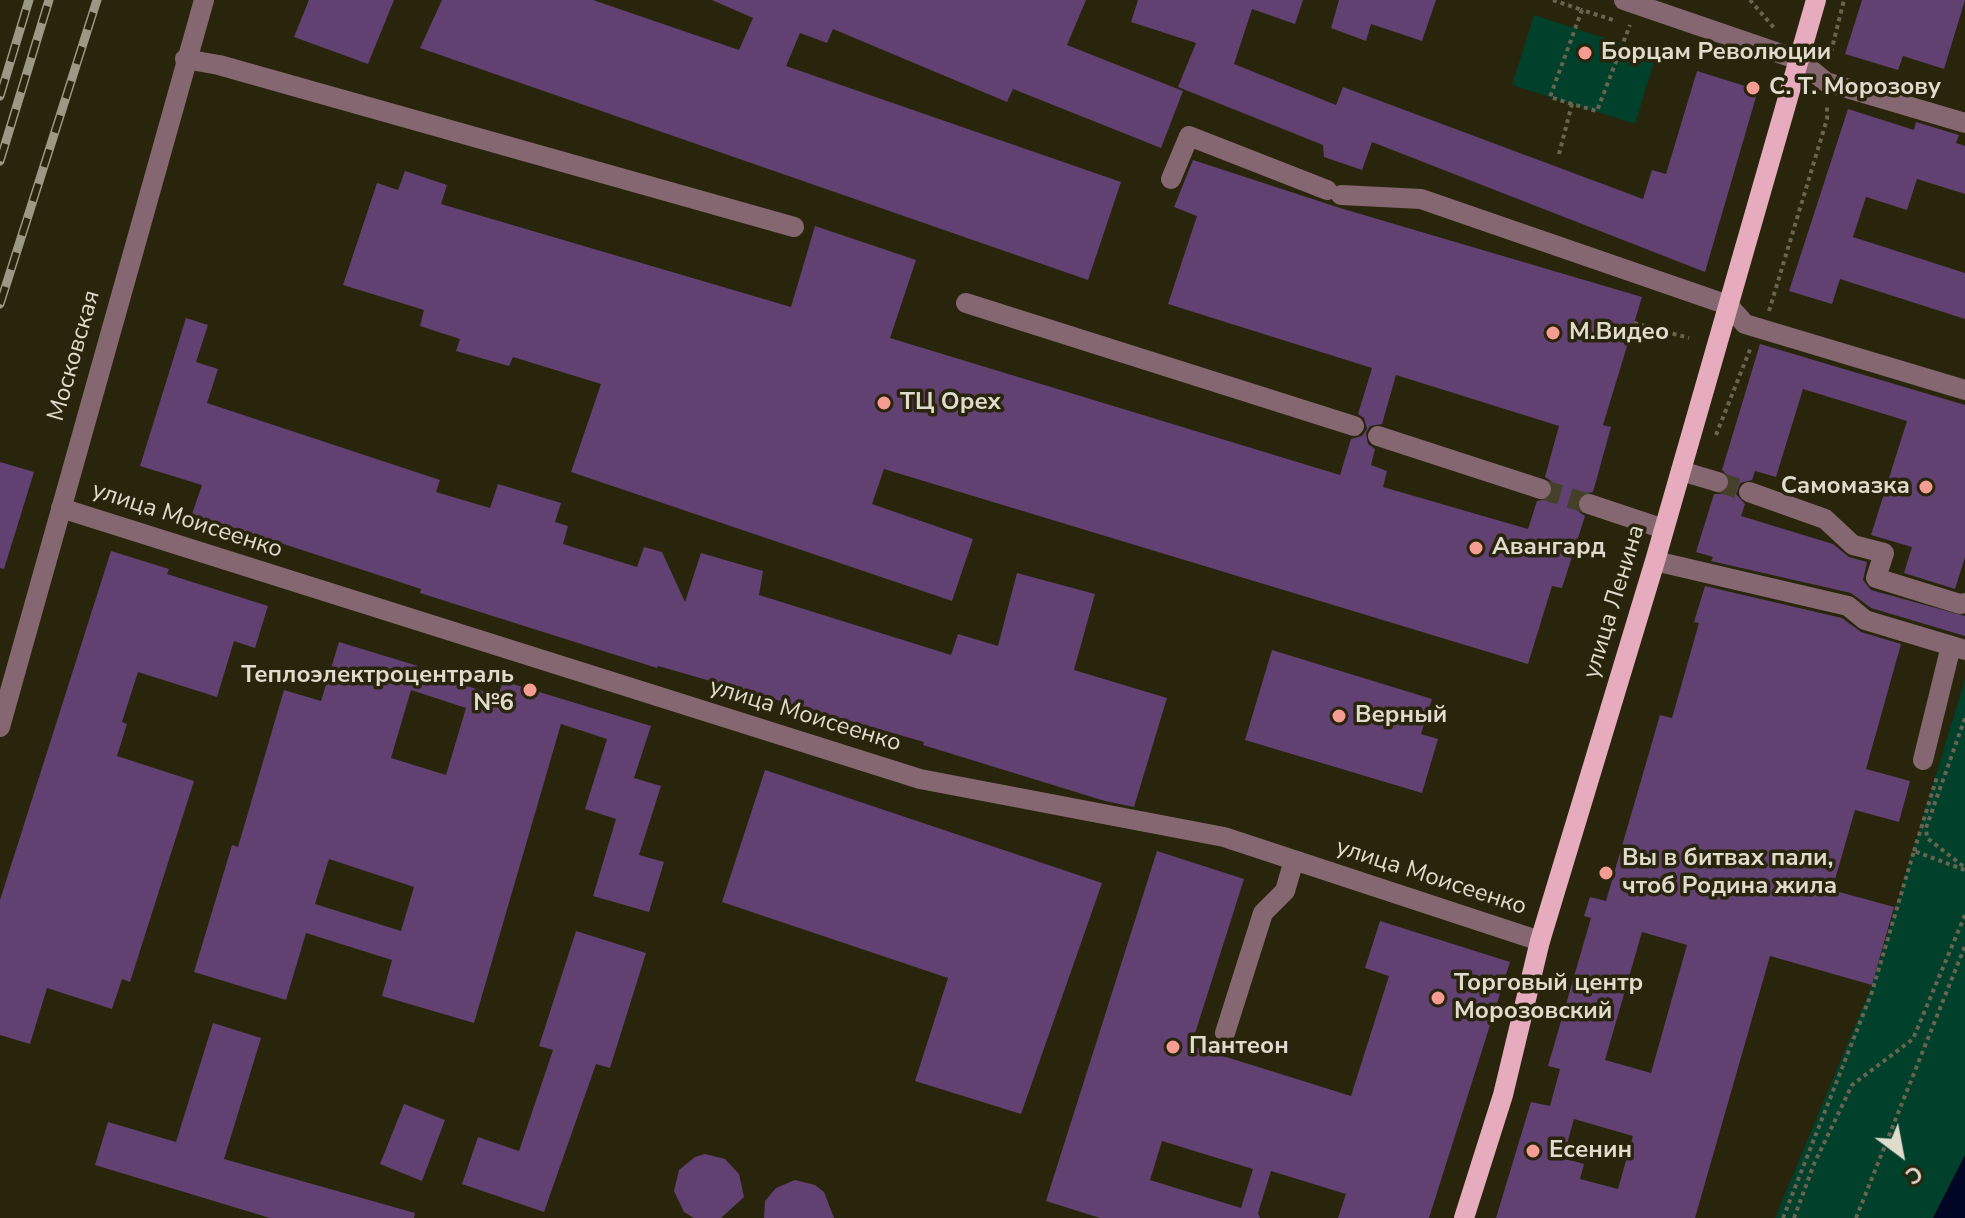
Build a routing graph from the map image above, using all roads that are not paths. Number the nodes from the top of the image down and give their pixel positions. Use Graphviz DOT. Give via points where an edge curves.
graph roads {
  1 [pos="204,0"];
  2 [pos="1624,0"];
  3 [pos="1816,0"];
  4 [pos="185,59"];
  5 [pos="1799,60"];
  6 [pos="1965,123"];
  7 [pos="1171,179"];
  8 [pos="794,227"];
  9 [pos="966,303"];
  10 [pos="1728,305"];
  11 [pos="1965,390"];
  12 [pos="1354,426"];
  13 [pos="1378,436"];
  14 [pos="1681,471"];
  15 [pos="1718,482"];
  16 [pos="1541,489"];
  17 [pos="1749,492"];
  18 [pos="1589,504"];
  19 [pos="61,508"];
  20 [pos="1664,529"];
  21 [pos="1655,561"];
  22 [pos="1965,603"];
  23 [pos="1958,648"];
  24 [pos="0,727"];
  25 [pos="1923,760"];
  26 [pos="1294,860"];
  27 [pos="1540,941"];
  28 [pos="1225,1033"];
  29 [pos="1464,1218"];
  1 -- 4 [label="street, Московская"];
  2 -- 5 [label="street"];
  3 -- 5 [label="main road, улица Ленина"];
  4 -- 8 [label="street"];
  4 -- 19 [label="street, Московская"];
  5 -- 6 [label="street" via="1826,82"];
  5 -- 10 [label="main road, улица Ленина"];
  7 -- 10 [label="street" via="1189,136 1334,192 1421,199"];
  9 -- 12 [label="street"];
  10 -- 11 [label="street" via="1745,324"];
  10 -- 14 [label="main road, улица Ленина"];
  13 -- 16 [label="street"];
  14 -- 15 [label="street"];
  14 -- 20 [label="main road, улица Ленина"];
  17 -- 22 [label="street" via="1825,519 1853,545 1884,553 1876,578"];
  18 -- 20 [label="street"];
  19 -- 24 [label="street, Московская"];
  19 -- 26 [label="street, улица Моисеенко" via="920,779 1224,837"];
  20 -- 21 [label="main road, улица Ленина"];
  21 -- 23 [label="street" via="1848,606 1865,620"];
  21 -- 27 [label="main road, улица Ленина"];
  23 -- 25 [label="street"];
  26 -- 27 [label="street, улица Моисеенко"];
  26 -- 28 [label="street" via="1285,891 1263,913"];
  27 -- 29 [label="main road, улица Ленина" via="1503,1095"];
}
